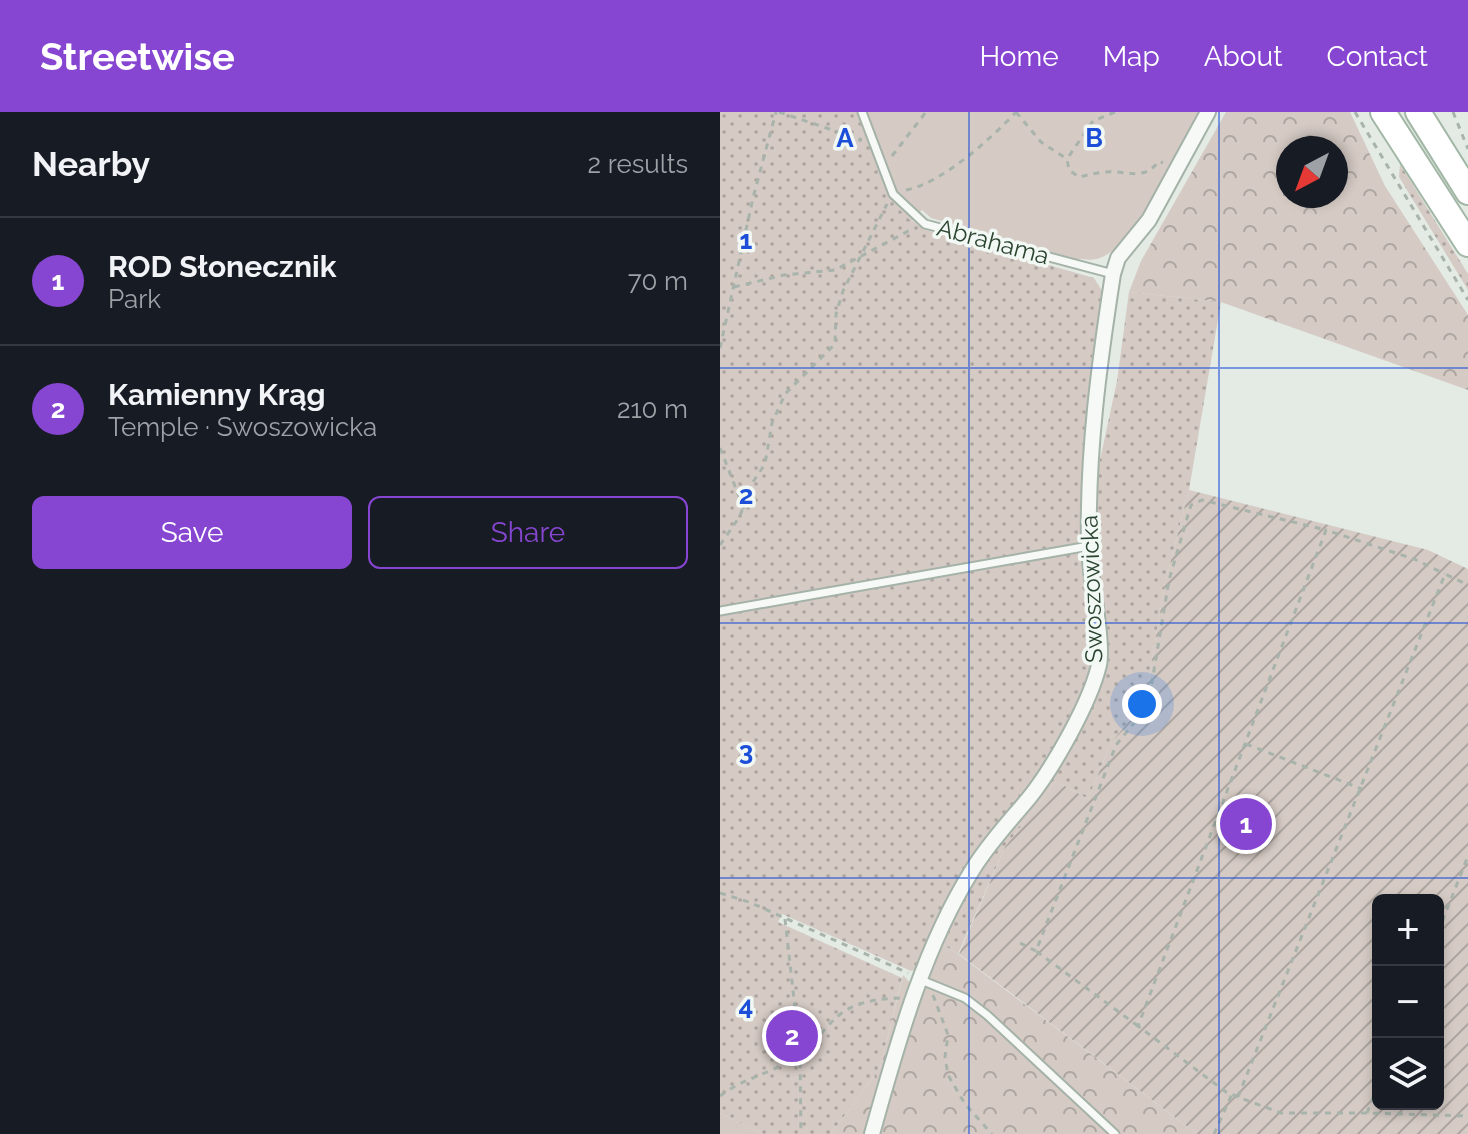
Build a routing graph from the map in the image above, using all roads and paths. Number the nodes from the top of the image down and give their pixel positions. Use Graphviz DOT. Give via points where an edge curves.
graph roads {
  1 [pos="777,112"];
  2 [pos="862,112"];
  3 [pos="926,112"];
  4 [pos="1016,112"];
  5 [pos="1115,112"];
  6 [pos="1208,112"];
  7 [pos="1355,112"];
  8 [pos="1383,112"];
  9 [pos="1418,112"];
  10 [pos="1453,112"];
  11 [pos="873,143"];
  12 [pos="1468,149"];
  13 [pos="1067,159"];
  14 [pos="883,168"];
  15 [pos="1178,168"];
  16 [pos="892,192"];
  17 [pos="1468,192"];
  18 [pos="1447,216"];
  19 [pos="925,224"];
  20 [pos="1468,244"];
  21 [pos="1468,253"];
  22 [pos="862,254"];
  23 [pos="1113,274"];
  24 [pos="733,288"];
  25 [pos="1468,300"];
  26 [pos="720,348"];
  27 [pos="720,448"];
  28 [pos="744,509"];
  29 [pos="1326,530"];
  30 [pos="720,545"];
  31 [pos="1089,546"];
  32 [pos="1445,574"];
  33 [pos="1468,585"];
  34 [pos="720,611"];
  35 [pos="1246,744"];
  36 [pos="1362,789"];
  37 [pos="1468,856"];
  38 [pos="720,893"];
  39 [pos="1444,917"];
  40 [pos="785,919"];
  41 [pos="1020,943"];
  42 [pos="1036,951"];
  43 [pos="921,980"];
  44 [pos="916,998"];
  45 [pos="1138,1026"];
  46 [pos="800,1053"];
  47 [pos="1232,1094"];
  48 [pos="720,1096"];
  49 [pos="1238,1097"];
  50 [pos="1372,1100"];
  51 [pos="1367,1113"];
  52 [pos="1468,1116"];
  53 [pos="801,1134"];
  54 [pos="872,1134"];
  55 [pos="992,1134"];
  56 [pos="1115,1134"];
  57 [pos="1214,1134"];
  1 -- 11 [label="path"];
  1 -- 24 [label="path"];
  2 -- 11 [label="lane, Abrahama"];
  3 -- 14 [label="path"];
  4 -- 13 [label="path" via="1041,142"];
  4 -- 16 [label="path" via="944,173 912,189"];
  5 -- 13 [label="path" via="1093,121"];
  6 -- 15 [label="street, Swoszowicka"];
  7 -- 25 [label="path"];
  8 -- 18 [label="main road"];
  9 -- 17 [label="main road"];
  10 -- 12 [label="path"];
  11 -- 14 [label="lane, Abrahama"];
  13 -- 15 [label="path" via="1069,170 1079,177 1107,171 1140,175 1151,172 1159,161"];
  14 -- 16 [label="lane, Abrahama"];
  15 -- 23 [label="street, Swoszowicka" via="1149,220 1118,258"];
  16 -- 19 [label="lane, Abrahama"];
  16 -- 22 [label="path"];
  18 -- 20 [label="main road"];
  18 -- 21 [label="main road"];
  19 -- 22 [label="path"];
  19 -- 23 [label="lane, Abrahama"];
  22 -- 24 [label="path" via="835,270"];
  22 -- 28 [label="path" via="836,314 835,344 785,394 772,423 765,464"];
  23 -- 31 [label="street, Swoszowicka" via="1096,380"];
  24 -- 26 [label="path"];
  27 -- 28 [label="path"];
  28 -- 30 [label="path"];
  29 -- 32 [label="path"];
  29 -- 35 [label="path"];
  29 -- 42 [label="path" via="1202,500 1191,505 1169,580 1148,706 1116,745"];
  31 -- 34 [label="lane"];
  31 -- 43 [label="street, Swoszowicka" via="1099,663 1070,734 1030,797 998,831 950,909"];
  32 -- 33 [label="path"];
  32 -- 36 [label="path"];
  35 -- 36 [label="path"];
  35 -- 45 [label="path"];
  36 -- 49 [label="path"];
  37 -- 39 [label="path"];
  38 -- 40 [label="path"];
  40 -- 43 [label="path"];
  40 -- 46 [label="path"];
  41 -- 42 [label="path"];
  42 -- 45 [label="path"];
  43 -- 44 [label="street, Swoszowicka"];
  43 -- 55 [label="path" via="931,988 948,1035 948,1075"];
  43 -- 56 [label="lane" via="965,998 987,1015"];
  44 -- 46 [label="path" via="861,1002 842,1010"];
  44 -- 54 [label="street, Swoszowicka"];
  45 -- 47 [label="path"];
  46 -- 48 [label="path"];
  46 -- 53 [label="path"];
  47 -- 49 [label="path"];
  47 -- 57 [label="path"];
  49 -- 51 [label="path" via="1281,1113"];
  50 -- 51 [label="path"];
  51 -- 52 [label="path"];
}
